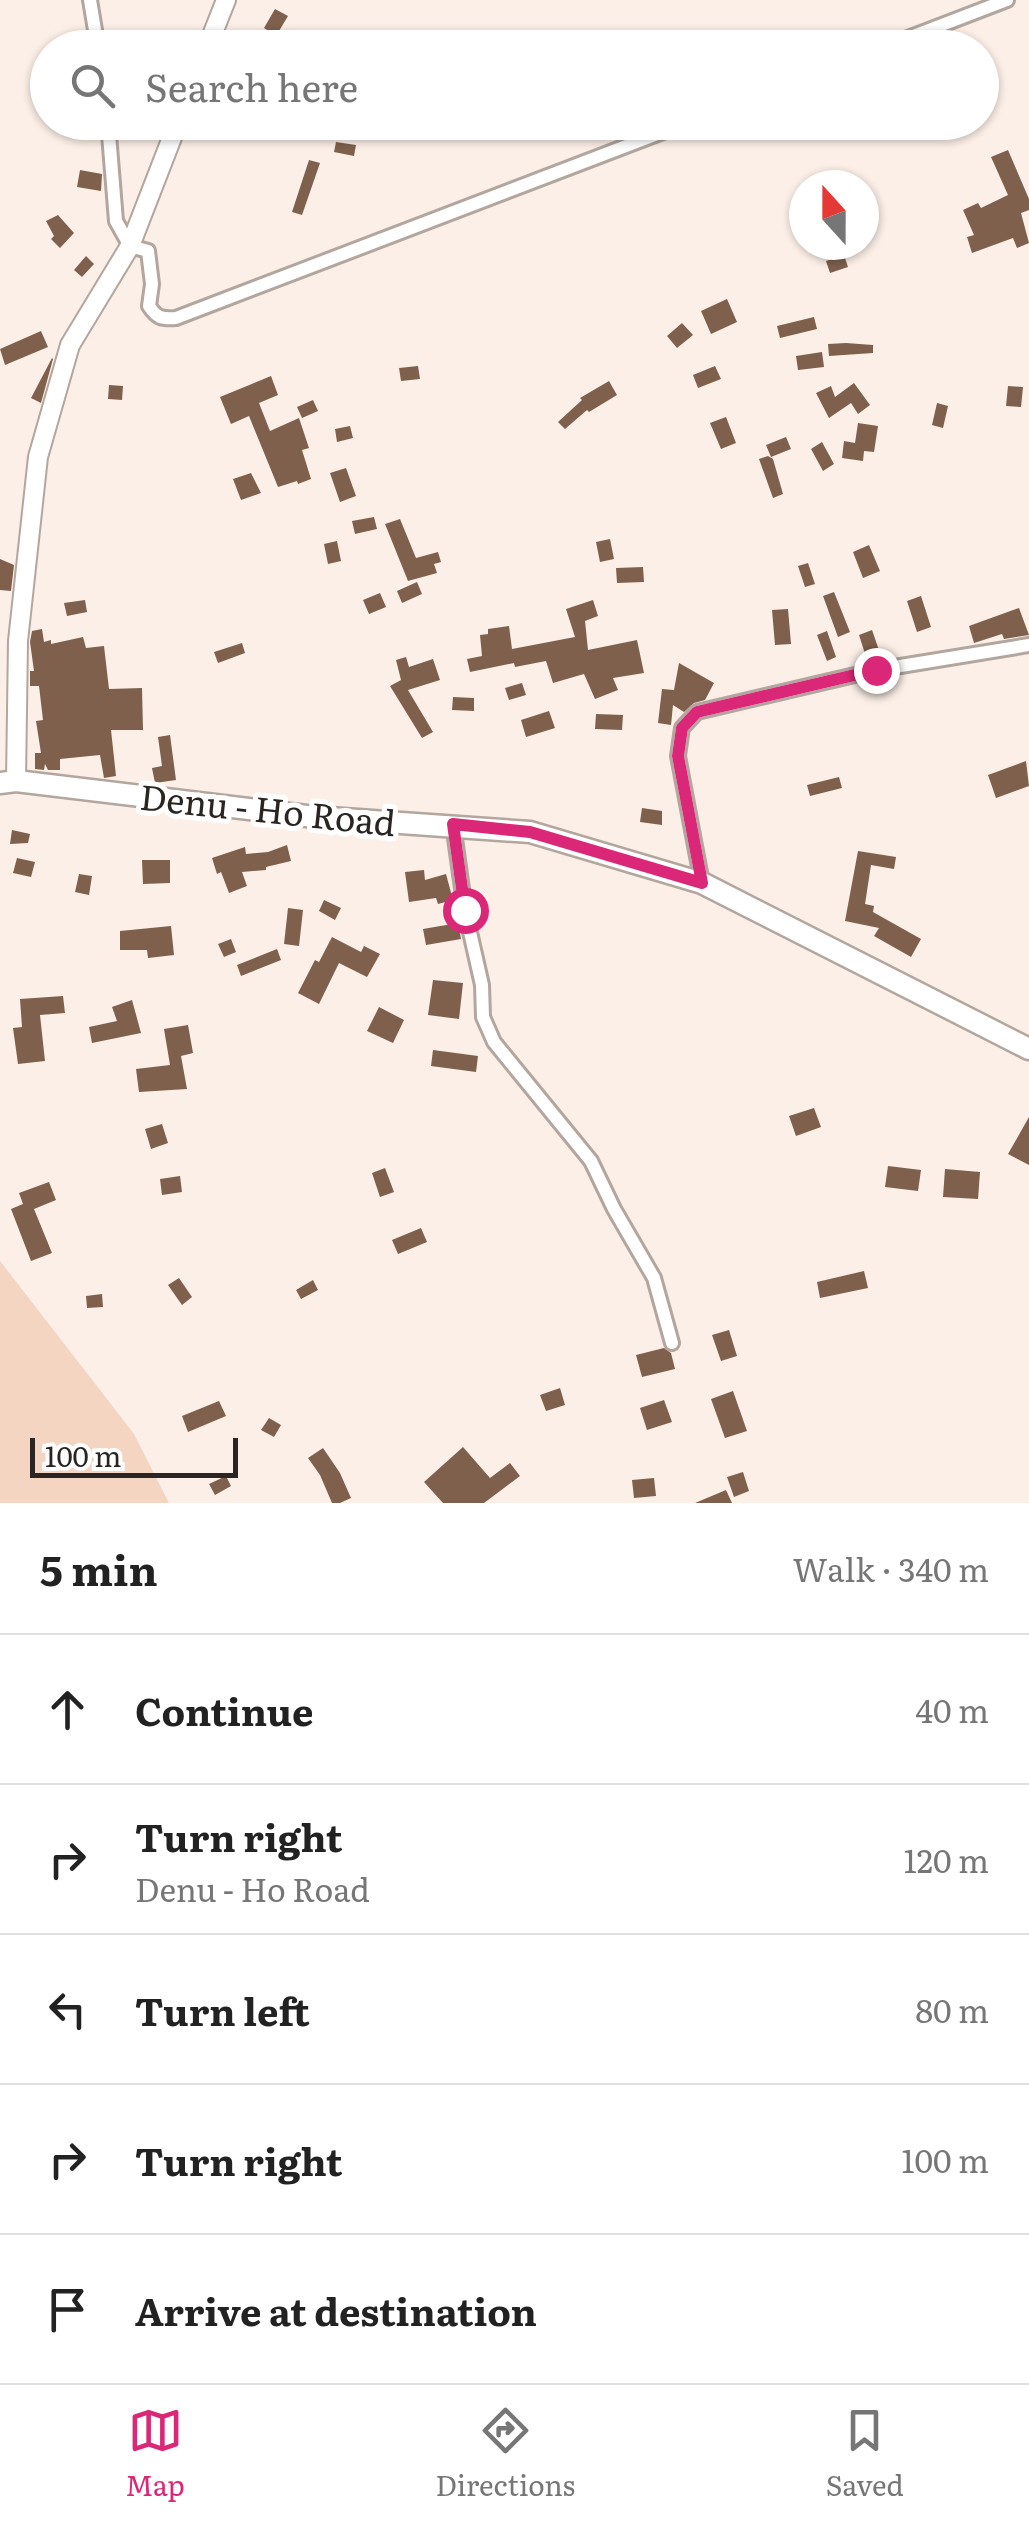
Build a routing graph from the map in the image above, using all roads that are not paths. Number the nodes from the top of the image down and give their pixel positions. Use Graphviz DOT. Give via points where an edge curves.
graph roads {
  1 [pos="90,0"];
  2 [pos="226,0"];
  3 [pos="1007,0"];
  4 [pos="95,30"];
  5 [pos="214,30"];
  6 [pos="929,30"];
  7 [pos="109,140"];
  8 [pos="171,140"];
  9 [pos="642,140"];
  10 [pos="130,246"];
  11 [pos="1029,645"];
  12 [pos="8,782"];
  13 [pos="453,824"];
  14 [pos="702,883"];
  15 [pos="1029,1049"];
  16 [pos="672,1342"];
  1 -- 4 [label="street"];
  2 -- 5 [label="main road"];
  3 -- 6 [label="street"];
  7 -- 10 [label="street" via="116,221"];
  8 -- 10 [label="main road"];
  9 -- 10 [label="street" via="176,318 156,317 149,306 148,251"];
  10 -- 12 [label="main road" via="70,345 38,456"];
  11 -- 14 [label="street" via="876,670 697,712 682,728 678,756"];
  12 -- 13 [label="main road, Denu - Ho Road" via="315,817"];
  13 -- 14 [label="main road, Denu - Ho Road" via="530,832"];
  13 -- 16 [label="street" via="483,1018 494,1042 591,1161 654,1278"];
  14 -- 15 [label="main road, Denu - Ho Road"];
}
